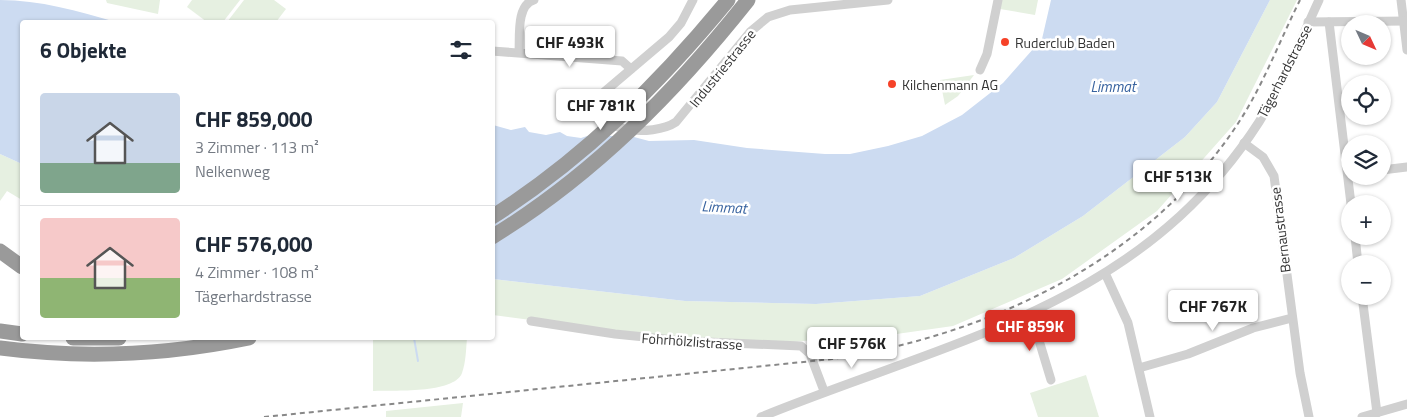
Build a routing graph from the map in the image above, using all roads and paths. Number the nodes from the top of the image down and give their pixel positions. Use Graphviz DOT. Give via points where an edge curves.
graph roads {
  1 [pos="534,0"];
  2 [pos="693,0"];
  3 [pos="728,0"];
  4 [pos="748,0"];
  5 [pos="888,0"];
  6 [pos="998,0"];
  7 [pos="1319,0"];
  8 [pos="1401,0"];
  9 [pos="1405,21"];
  10 [pos="1308,22"];
  11 [pos="1329,22"];
  12 [pos="495,50"];
  13 [pos="1407,50"];
  14 [pos="519,52"];
  15 [pos="631,69"];
  16 [pos="980,70"];
  17 [pos="619,123"];
  18 [pos="1344,135"];
  19 [pos="1244,143"];
  20 [pos="1407,167"];
  21 [pos="1391,169"];
  22 [pos="495,215"];
  23 [pos="495,235"];
  24 [pos="0,251"];
  25 [pos="20,266"];
  26 [pos="1105,274"];
  27 [pos="1363,305"];
  28 [pos="1030,314"];
  29 [pos="1292,318"];
  30 [pos="531,321"];
  31 [pos="0,331"];
  32 [pos="20,334"];
  33 [pos="237,340"];
  34 [pos="0,348"];
  35 [pos="1139,368"];
  36 [pos="1051,380"];
  37 [pos="824,391"];
  38 [pos="1407,404"];
  39 [pos="1377,413"];
  40 [pos="761,417"];
  41 [pos="1150,417"];
  42 [pos="1309,417"];
  43 [pos="1362,417"];
  1 -- 14 [label="street" via="522,10"];
  2 -- 15 [label="street" via="673,32"];
  3 -- 17 [label="highway"];
  4 -- 23 [label="highway" via="643,120 569,184"];
  5 -- 17 [label="street, Industriestrasse" via="790,10 768,17 750,32 676,122 658,130"];
  6 -- 16 [label="street" via="987,54"];
  7 -- 10 [label="street, Tägerhardstrasse"];
  8 -- 9 [label="street"];
  9 -- 11 [label="street"];
  9 -- 13 [label="street"];
  10 -- 11 [label="street"];
  10 -- 19 [label="street, Tägerhardstrasse" via="1276,93"];
  11 -- 18 [label="street"];
  12 -- 14 [label="street"];
  14 -- 15 [label="street" via="622,61"];
  15 -- 17 [label="street" via="608,87 600,100 603,115"];
  17 -- 22 [label="highway" via="551,177"];
  19 -- 26 [label="street, Tägerhardstrasse" via="1180,217"];
  19 -- 29 [label="street, Bernaustrasse" via="1263,157 1274,176"];
  20 -- 21 [label="street"];
  24 -- 25 [label="highway"];
  26 -- 28 [label="street, Tägerhardstrasse"];
  26 -- 35 [label="street" via="1128,322"];
  27 -- 39 [label="street"];
  28 -- 36 [label="street"];
  28 -- 37 [label="street, Tägerhardstrasse"];
  29 -- 35 [label="street" via="1253,328 1188,354"];
  29 -- 42 [label="street, Bernaustrasse"];
  30 -- 37 [label="street, Fohrhölzlistrasse" via="684,342 801,346 808,350"];
  31 -- 32 [label="highway"];
  33 -- 34 [label="highway" via="131,354 72,354"];
  35 -- 41 [label="street"];
  37 -- 40 [label="street, Tägerhardstrasse"];
  38 -- 39 [label="street"];
  39 -- 43 [label="street"];
}
